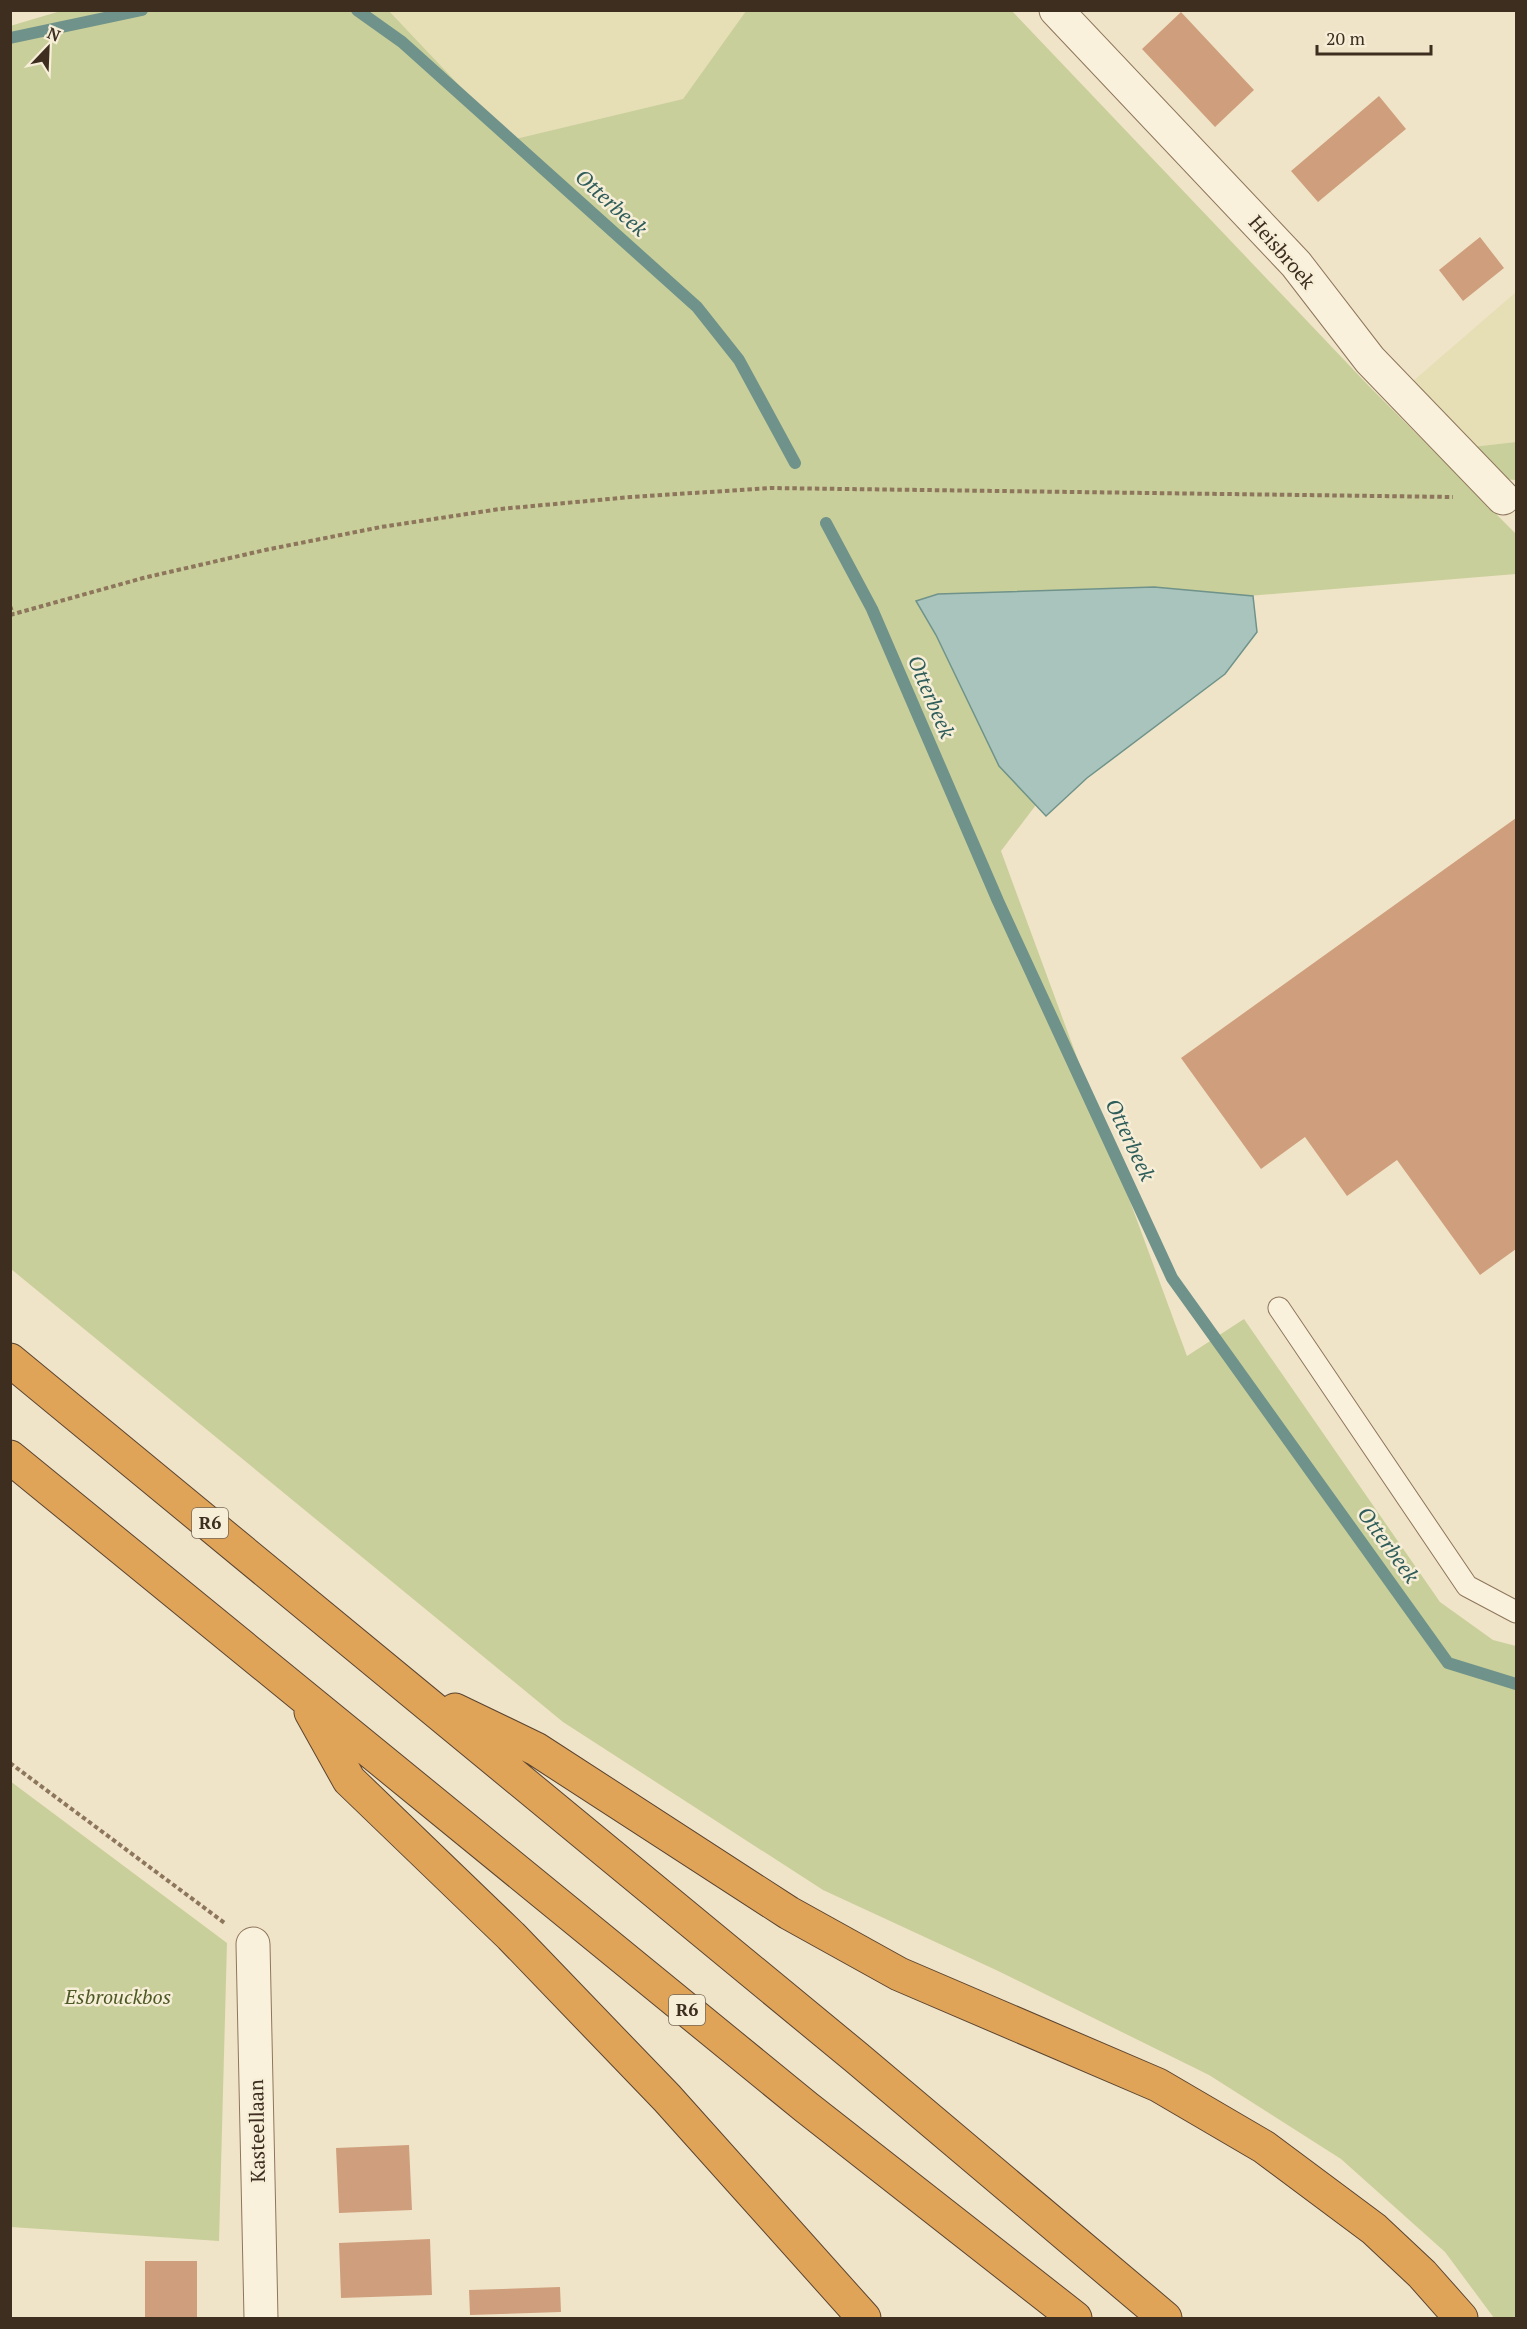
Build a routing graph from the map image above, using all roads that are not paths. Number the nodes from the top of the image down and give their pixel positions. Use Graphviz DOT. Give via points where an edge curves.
graph roads {
  1 [pos="1056,10"];
  2 [pos="1503,498"];
  3 [pos="1279,1308"];
  4 [pos="10,1360"];
  5 [pos="10,1457"];
  6 [pos="1516,1612"];
  7 [pos="408,1687"];
  8 [pos="303,1698"];
  9 [pos="253,1944"];
  10 [pos="261,2319"];
  11 [pos="864,2319"];
  12 [pos="1075,2319"];
  13 [pos="1165,2319"];
  14 [pos="1461,2319"];
  1 -- 2 [label="street, Heisbroek" via="1296,264 1370,360"];
  3 -- 6 [label="lane" via="1467,1586"];
  4 -- 7 [label="highway, R6"];
  5 -- 8 [label="highway, R6"];
  7 -- 13 [label="highway, R6" via="848,2050"];
  7 -- 14 [label="highway" via="536,1749 789,1913 899,1974 1158,2085 1264,2148 1374,2229 1422,2274"];
  8 -- 11 [label="highway" via="348,1780 511,1936 658,2090"];
  8 -- 12 [label="highway, R6" via="806,2107"];
  9 -- 10 [label="street, Kasteellaan"];
}
